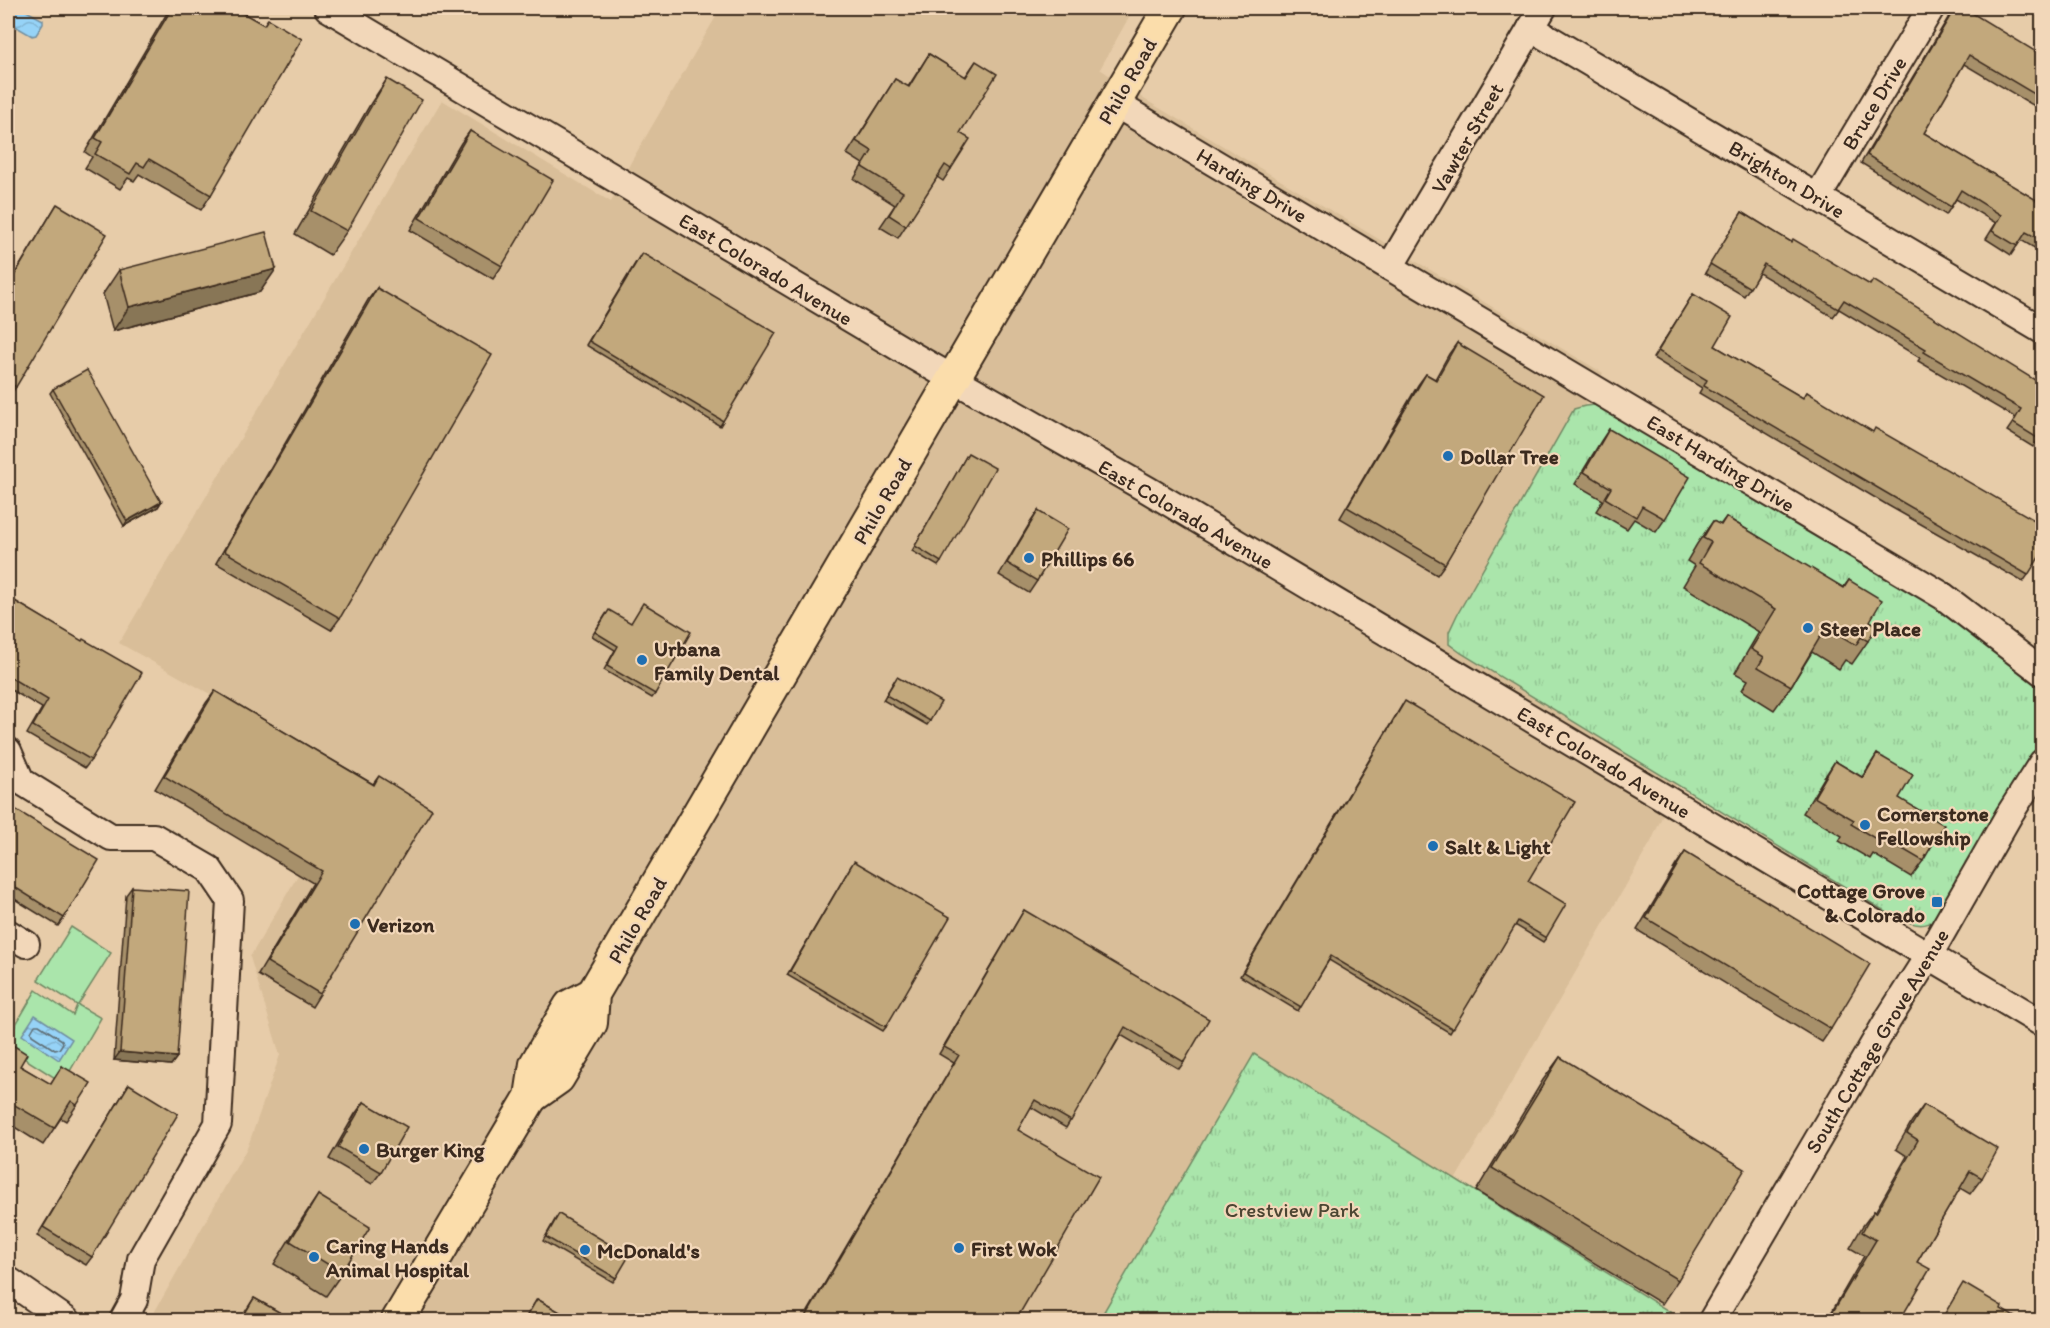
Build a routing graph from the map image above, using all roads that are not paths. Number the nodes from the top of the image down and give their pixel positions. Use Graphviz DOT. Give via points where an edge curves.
graph roads {
  1 [pos="328,8"];
  2 [pos="1170,8"];
  3 [pos="1931,8"];
  4 [pos="1537,18"];
  5 [pos="1114,103"];
  6 [pos="1817,198"];
  7 [pos="1390,267"];
  8 [pos="2043,330"];
  9 [pos="953,377"];
  10 [pos="2043,672"];
  11 [pos="8,751"];
  12 [pos="2043,763"];
  13 [pos="14,785"];
  14 [pos="1929,955"];
  15 [pos="2043,1023"];
  16 [pos="8,1280"];
  17 [pos="66,1320"];
  18 [pos="123,1320"];
  19 [pos="398,1320"];
  20 [pos="1712,1320"];
  1 -- 9 [label="street, East Colorado Avenue"];
  2 -- 5 [label="main road, Philo Road"];
  3 -- 6 [label="street, Bruce Drive"];
  4 -- 6 [label="street, Brighton Drive"];
  4 -- 7 [label="street, Vawter Street"];
  5 -- 7 [label="street, Harding Drive"];
  5 -- 9 [label="main road, Philo Road"];
  6 -- 8 [label="street, Brighton Drive"];
  7 -- 10 [label="street, East Harding Drive" via="1943,596"];
  9 -- 14 [label="street, East Colorado Avenue"];
  9 -- 19 [label="main road, Philo Road" via="593,994 591,1023 558,1078 531,1097"];
  11 -- 13 [label="street"];
  12 -- 14 [label="street, South Cottage Grove Avenue"];
  13 -- 18 [label="street" via="111,837 154,837 209,869 230,900 218,1124 141,1259 134,1300"];
  14 -- 15 [label="street, East Colorado Avenue"];
  14 -- 20 [label="street, South Cottage Grove Avenue"];
  16 -- 17 [label="street"];
}
